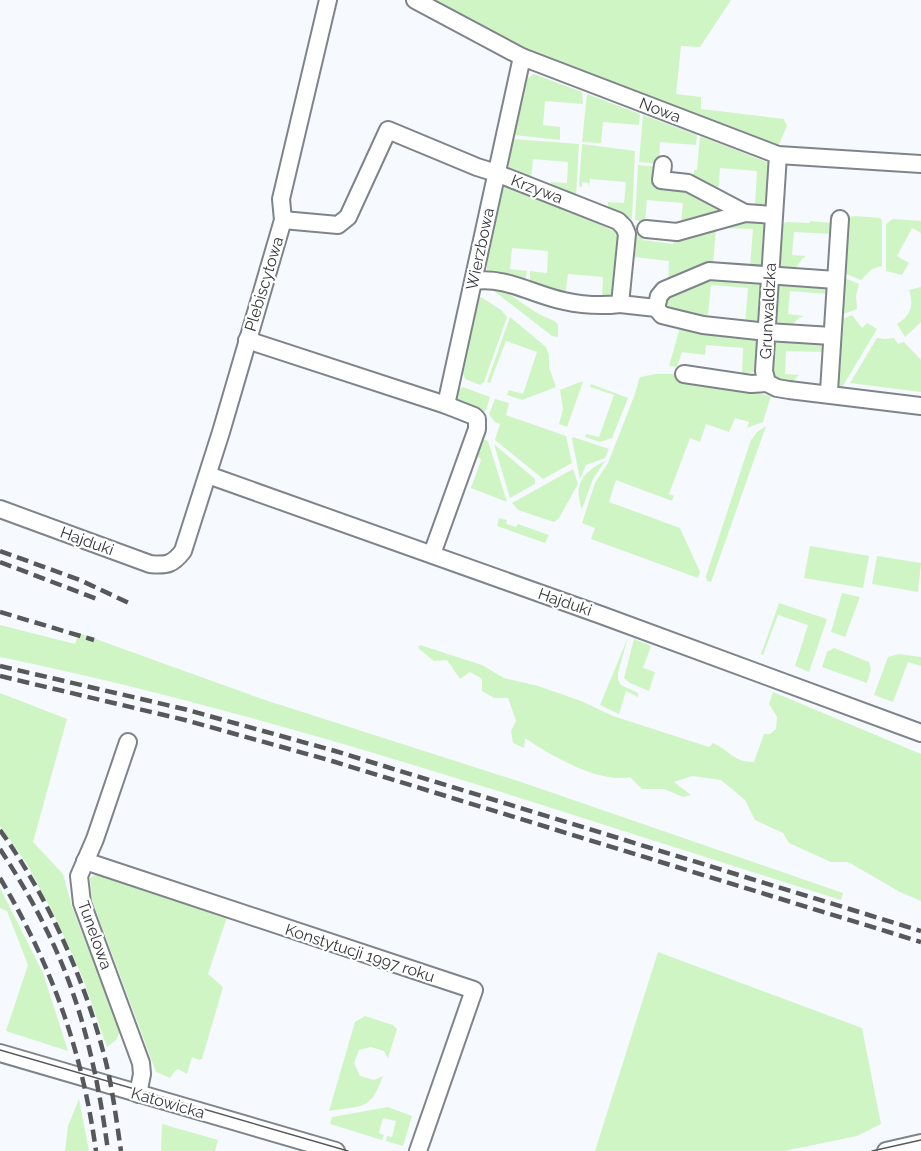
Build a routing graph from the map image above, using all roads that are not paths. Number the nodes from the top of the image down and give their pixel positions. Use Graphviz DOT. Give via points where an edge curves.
graph roads {
  1 [pos="328,0"];
  2 [pos="415,0"];
  3 [pos="522,57"];
  4 [pos="778,155"];
  5 [pos="921,164"];
  6 [pos="663,165"];
  7 [pos="496,173"];
  8 [pos="745,213"];
  9 [pos="774,215"];
  10 [pos="840,219"];
  11 [pos="284,220"];
  12 [pos="646,229"];
  13 [pos="770,276"];
  14 [pos="836,280"];
  15 [pos="474,281"];
  16 [pos="620,304"];
  17 [pos="656,308"];
  18 [pos="767,332"];
  19 [pos="832,336"];
  20 [pos="247,340"];
  21 [pos="684,374"];
  22 [pos="767,382"];
  23 [pos="829,390"];
  24 [pos="446,405"];
  25 [pos="921,406"];
  26 [pos="208,475"];
  27 [pos="0,509"];
  28 [pos="432,554"];
  29 [pos="175,562"];
  30 [pos="921,733"];
  31 [pos="128,742"];
  32 [pos="85,861"];
  33 [pos="0,1053"];
  34 [pos="138,1094"];
  35 [pos="921,1143"];
  36 [pos="890,1150"];
  37 [pos="336,1151"];
  38 [pos="418,1151"];
  1 -- 11 [label="street, Plebiscytowa" via="281,199"];
  2 -- 3 [label="street, Nowa"];
  3 -- 4 [label="street, Nowa"];
  3 -- 7 [label="street, Wierzbowa"];
  4 -- 5 [label="street, Nowa"];
  4 -- 9 [label="street, Grunwaldzka"];
  6 -- 8 [label="street" via="661,180 688,183"];
  7 -- 11 [label="street, Krzywa" via="388,130 344,222 338,225"];
  7 -- 15 [label="street, Wierzbowa"];
  7 -- 16 [label="street, Krzywa" via="618,221 624,227 627,242"];
  8 -- 9 [label="street"];
  8 -- 12 [label="street" via="677,232"];
  9 -- 13 [label="street, Grunwaldzka"];
  10 -- 14 [label="street"];
  11 -- 20 [label="street, Plebiscytowa"];
  13 -- 14 [label="street"];
  13 -- 17 [label="street" via="709,271 664,290"];
  13 -- 18 [label="street, Grunwaldzka"];
  14 -- 19 [label="street"];
  15 -- 16 [label="street" via="486,279 565,302"];
  15 -- 24 [label="street, Wierzbowa"];
  16 -- 17 [label="street"];
  17 -- 18 [label="street" via="662,315 703,325"];
  18 -- 19 [label="street"];
  18 -- 22 [label="street, Grunwaldzka"];
  19 -- 23 [label="street"];
  20 -- 24 [label="street"];
  20 -- 26 [label="street, Plebiscytowa"];
  21 -- 22 [label="street" via="751,384"];
  22 -- 25 [label="street, Grunwaldzka" via="789,390"];
  24 -- 28 [label="street" via="474,416 477,429"];
  26 -- 28 [label="street, Hajduki"];
  26 -- 29 [label="street, Plebiscytowa" via="186,545"];
  27 -- 29 [label="street, Hajduki" via="150,564"];
  28 -- 30 [label="street, Hajduki"];
  31 -- 32 [label="street, Tunelowa"];
  32 -- 34 [label="street, Tunelowa" via="79,876 82,903 141,1063"];
  32 -- 38 [label="street, Konstytucji 1997 roku" via="474,990"];
  33 -- 34 [label="street, Katowicka"];
  34 -- 37 [label="street, Katowicka"];
  35 -- 36 [label="street"];
}
